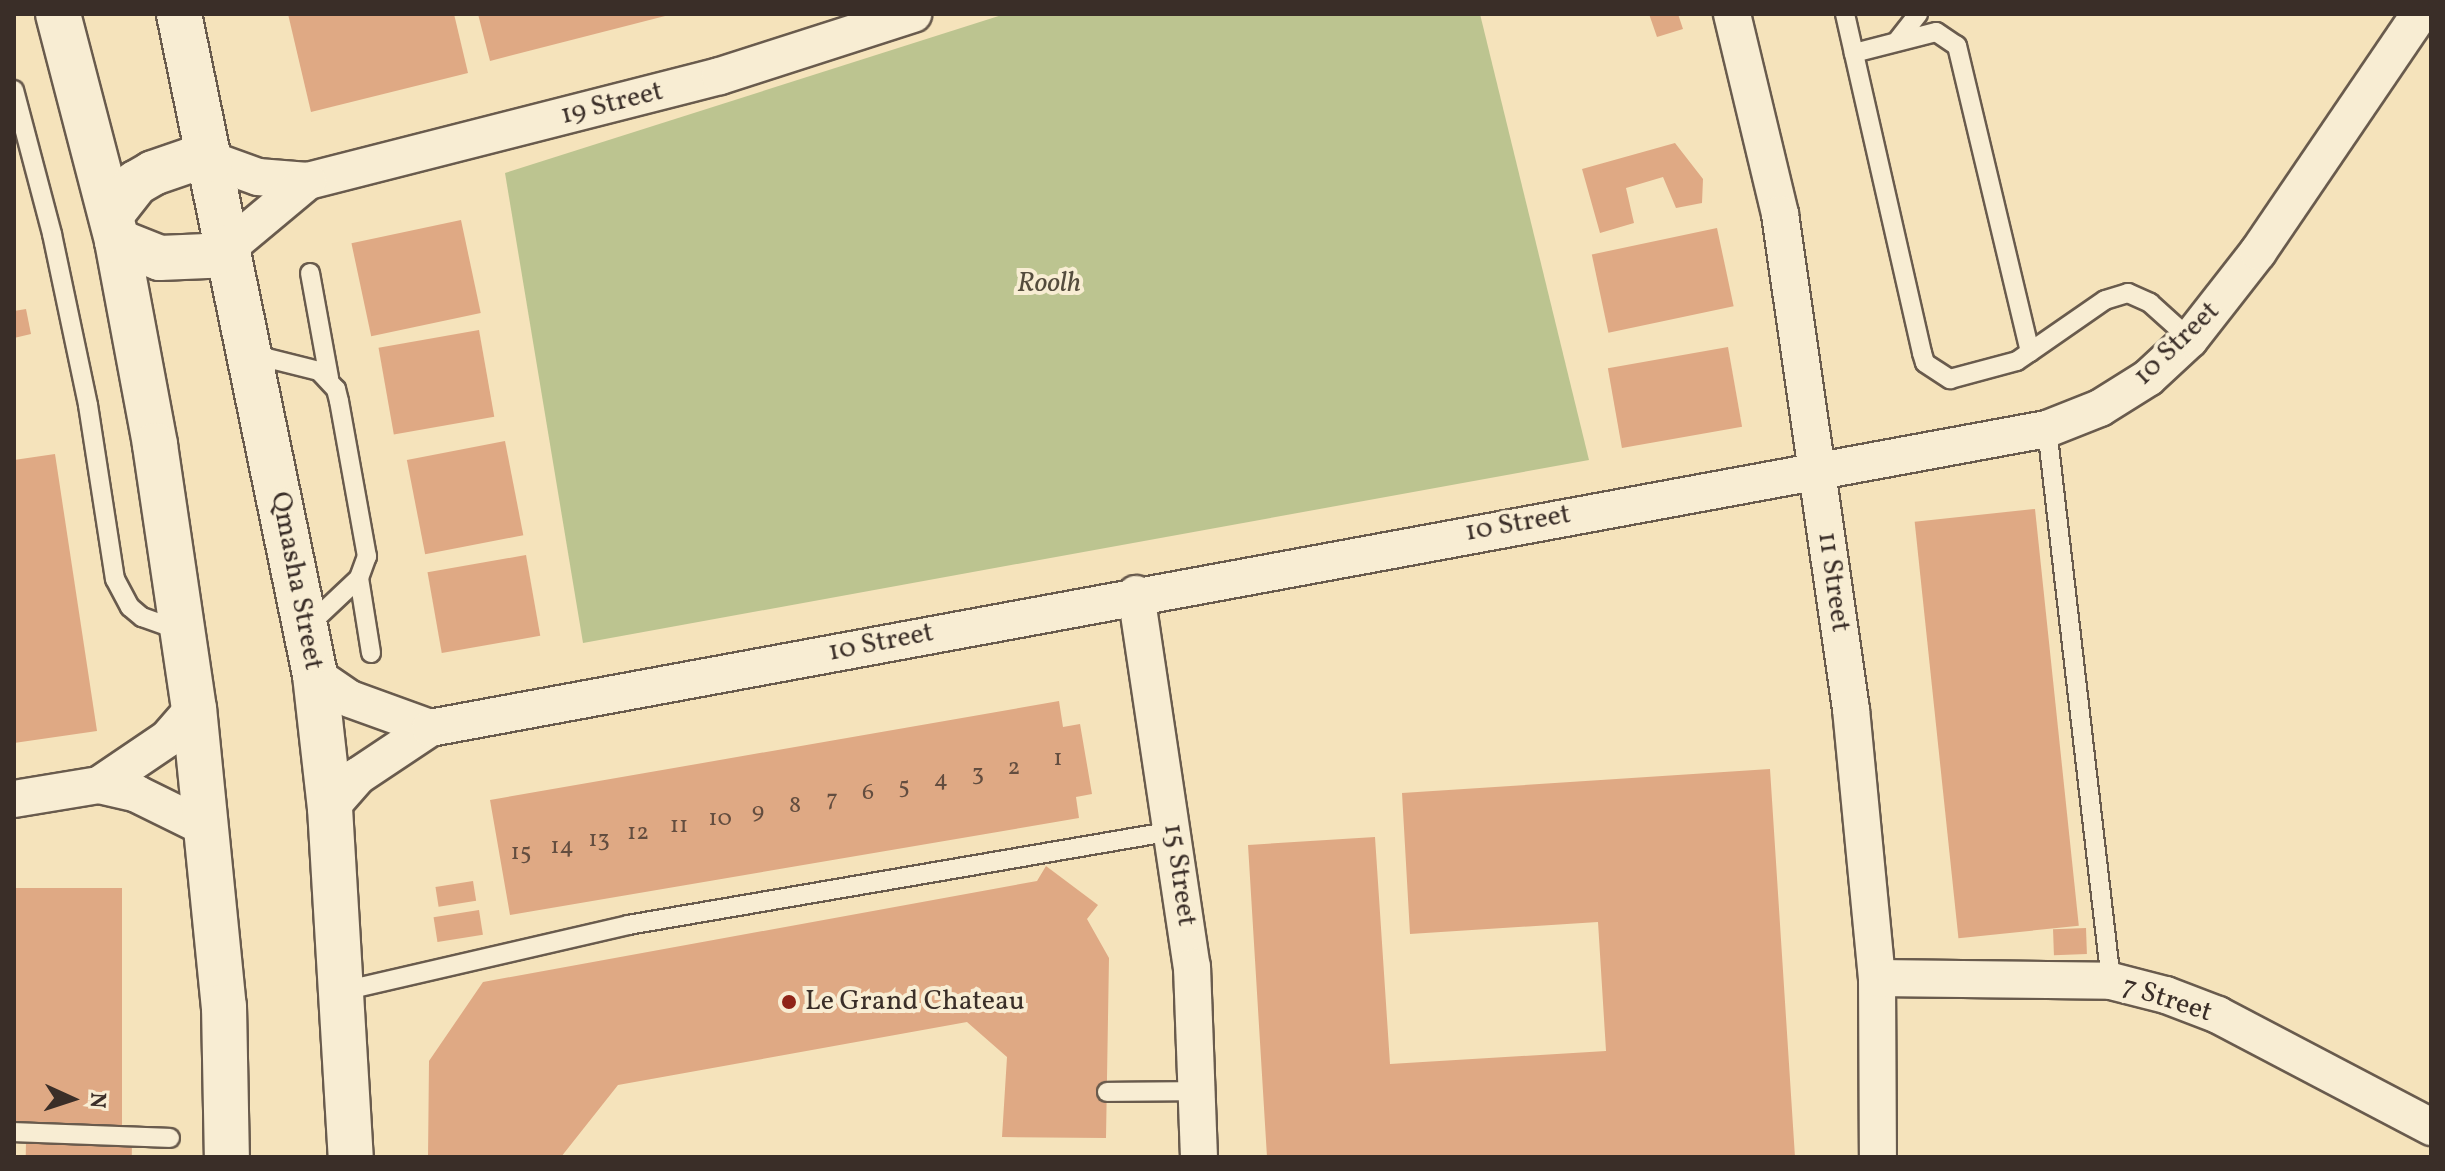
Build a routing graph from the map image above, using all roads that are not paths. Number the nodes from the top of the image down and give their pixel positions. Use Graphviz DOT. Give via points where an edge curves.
graph roads {
  1 [pos="58,14"];
  2 [pos="179,14"];
  3 [pos="913,14"];
  4 [pos="1732,14"];
  5 [pos="1845,14"];
  6 [pos="1918,14"];
  7 [pos="2420,14"];
  8 [pos="1897,41"];
  9 [pos="1854,53"];
  10 [pos="14,90"];
  11 [pos="211,160"];
  12 [pos="308,181"];
  13 [pos="114,228"];
  14 [pos="229,247"];
  15 [pos="310,273"];
  16 [pos="2190,339"];
  17 [pos="2030,352"];
  18 [pos="251,354"];
  19 [pos="329,378"];
  20 [pos="2047,429"];
  21 [pos="1817,470"];
  22 [pos="359,578"];
  23 [pos="1136,594"];
  24 [pos="306,628"];
  25 [pos="182,632"];
  26 [pos="371,653"];
  27 [pos="315,675"];
  28 [pos="194,708"];
  29 [pos="430,728"];
  30 [pos="99,785"];
  31 [pos="14,799"];
  32 [pos="330,808"];
  33 [pos="206,828"];
  34 [pos="1173,831"];
  35 [pos="1877,978"];
  36 [pos="2111,981"];
  37 [pos="343,991"];
  38 [pos="1199,1091"];
  39 [pos="1107,1092"];
  40 [pos="2431,1127"];
  41 [pos="14,1132"];
  42 [pos="170,1138"];
  43 [pos="227,1157"];
  44 [pos="351,1157"];
  45 [pos="1199,1157"];
  46 [pos="1878,1157"];
  1 -- 13 [label="street"];
  2 -- 11 [label="street, Qmasha Street"];
  3 -- 12 [label="street, 19 Street" via="720,76"];
  4 -- 21 [label="street, 11 Street" via="1780,214"];
  5 -- 9 [label="lane"];
  6 -- 8 [label="lane"];
  7 -- 16 [label="street, 10 Street" via="2258,252"];
  8 -- 9 [label="lane"];
  8 -- 17 [label="lane" via="1936,32 1957,46"];
  9 -- 17 [label="lane" via="1925,363 1950,379 2002,368"];
  10 -- 25 [label="lane" via="52,234 88,405 115,579 142,617"];
  11 -- 12 [label="street, 19 Street" via="258,177"];
  11 -- 13 [label="street" via="191,160 136,183"];
  11 -- 14 [label="street, Qmasha Street"];
  12 -- 14 [label="street, 19 Street"];
  13 -- 14 [label="street" via="137,252 184,260"];
  13 -- 25 [label="street" via="155,445"];
  14 -- 18 [label="street, Qmasha Street"];
  15 -- 19 [label="lane"];
  16 -- 17 [label="lane" via="2150,303 2128,293 2105,300"];
  16 -- 20 [label="street, 10 Street" via="2148,378 2100,408"];
  18 -- 19 [label="lane" via="307,367"];
  18 -- 24 [label="street, Qmasha Street"];
  19 -- 22 [label="lane" via="339,401 367,556"];
  20 -- 21 [label="street, 10 Street"];
  20 -- 36 [label="lane"];
  21 -- 23 [label="street, 10 Street"];
  21 -- 35 [label="street, 11 Street" via="1851,709"];
  22 -- 24 [label="lane"];
  22 -- 26 [label="lane"];
  23 -- 29 [label="street, 10 Street"];
  23 -- 34 [label="street, 15 Street"];
  24 -- 27 [label="street, Qmasha Street"];
  25 -- 28 [label="street"];
  27 -- 29 [label="street" via="350,699"];
  27 -- 32 [label="street, Qmasha Street"];
  28 -- 30 [label="street" via="167,739"];
  28 -- 33 [label="street"];
  29 -- 32 [label="street, 10 Street" via="358,776"];
  30 -- 31 [label="street"];
  30 -- 33 [label="street" via="137,794"];
  32 -- 37 [label="street, Qmasha Street"];
  33 -- 43 [label="street" via="224,1006"];
  34 -- 37 [label="lane" via="628,925"];
  34 -- 38 [label="street, 15 Street" via="1192,967"];
  35 -- 36 [label="street, 7 Street"];
  35 -- 46 [label="street, 11 Street"];
  36 -- 40 [label="street, 7 Street" via="2218,1015"];
  37 -- 44 [label="street, Qmasha Street"];
  38 -- 39 [label="lane"];
  38 -- 45 [label="street, 15 Street"];
  41 -- 42 [label="lane"];
}
